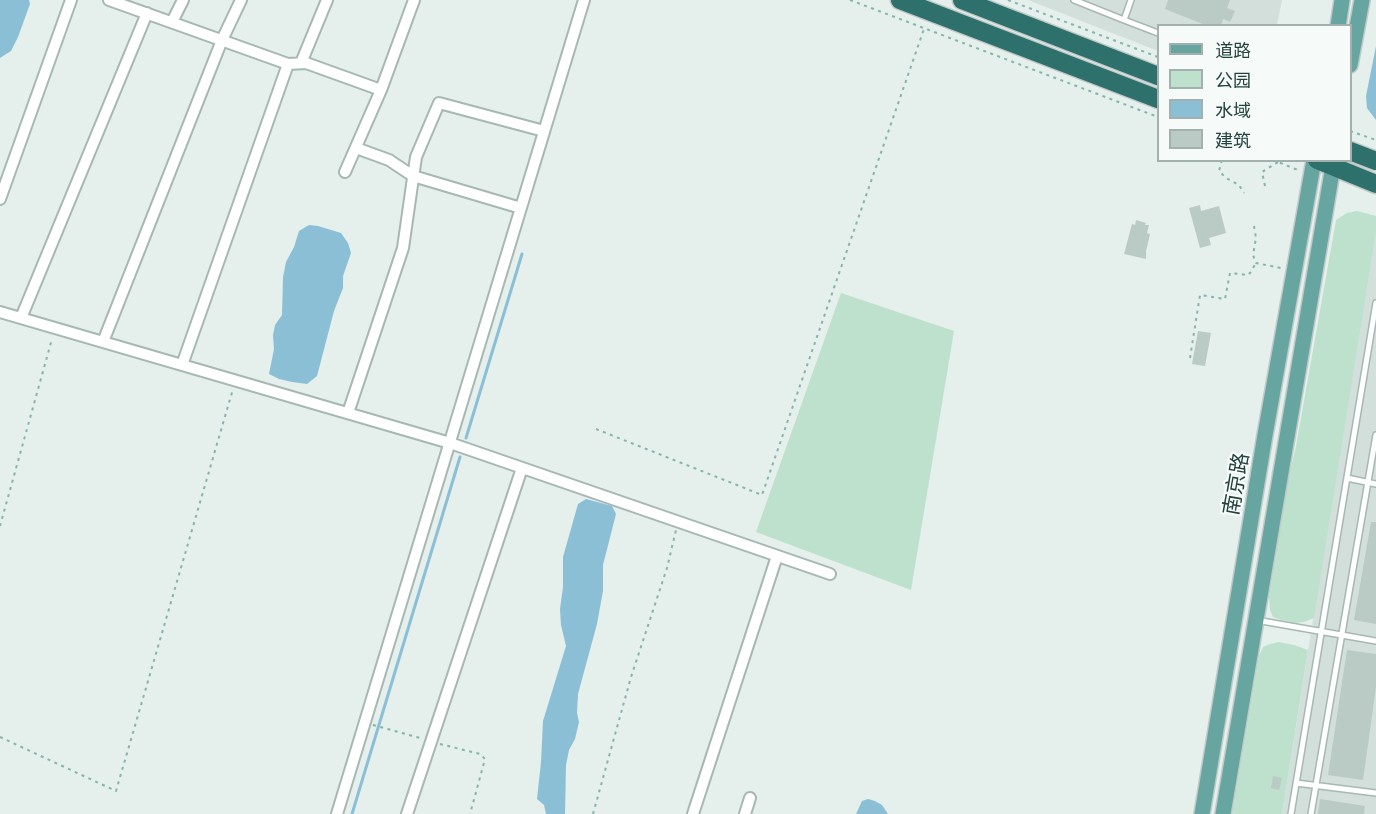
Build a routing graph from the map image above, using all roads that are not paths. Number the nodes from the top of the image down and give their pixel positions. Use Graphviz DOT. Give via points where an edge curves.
graph roads {
  1 [pos="71,0"];
  2 [pos="183,0"];
  3 [pos="241,0"];
  4 [pos="327,0"];
  5 [pos="414,0"];
  6 [pos="584,0"];
  7 [pos="900,0"];
  8 [pos="962,0"];
  9 [pos="1074,0"];
  10 [pos="1131,0"];
  11 [pos="1342,0"];
  12 [pos="1362,0"];
  13 [pos="115,1"];
  14 [pos="147,13"];
  15 [pos="1124,20"];
  16 [pos="172,22"];
  17 [pos="1338,24"];
  18 [pos="1157,33"];
  19 [pos="222,40"];
  20 [pos="1352,54"];
  21 [pos="301,63"];
  22 [pos="288,64"];
  23 [pos="1157,76"];
  24 [pos="381,90"];
  25 [pos="1157,99"];
  26 [pos="544,131"];
  27 [pos="356,148"];
  28 [pos="1352,152"];
  29 [pos="1376,161"];
  30 [pos="1324,162"];
  31 [pos="345,172"];
  32 [pos="413,177"];
  33 [pos="1376,184"];
  34 [pos="0,199"];
  35 [pos="521,208"];
  36 [pos="1376,303"];
  37 [pos="0,312"];
  38 [pos="21,318"];
  39 [pos="103,342"];
  40 [pos="182,365"];
  41 [pos="348,413"];
  42 [pos="1376,435"];
  43 [pos="450,443"];
  44 [pos="522,468"];
  45 [pos="1347,478"];
  46 [pos="1368,482"];
  47 [pos="1376,484"];
  48 [pos="777,556"];
  49 [pos="830,574"];
  50 [pos="1256,620"];
  51 [pos="1321,631"];
  52 [pos="1342,635"];
  53 [pos="1376,641"];
  54 [pos="1296,783"];
  55 [pos="1316,785"];
  56 [pos="1376,793"];
  57 [pos="750,798"];
  58 [pos="337,814"];
  59 [pos="407,814"];
  60 [pos="693,814"];
  61 [pos="745,814"];
  62 [pos="1202,814"];
  63 [pos="1223,814"];
  64 [pos="1290,814"];
  65 [pos="1311,814"];
  1 -- 34 [label="street"];
  2 -- 16 [label="street"];
  3 -- 19 [label="street"];
  4 -- 21 [label="street"];
  5 -- 24 [label="street"];
  6 -- 26 [label="street"];
  7 -- 25 [label="highway" via="927,20"];
  8 -- 23 [label="highway"];
  9 -- 15 [label="lane"];
  10 -- 15 [label="lane"];
  11 -- 17 [label="main road"];
  12 -- 20 [label="main road"];
  13 -- 14 [label="street"];
  14 -- 16 [label="street"];
  14 -- 38 [label="street"];
  15 -- 18 [label="lane"];
  16 -- 19 [label="street"];
  19 -- 22 [label="street"];
  19 -- 39 [label="street"];
  21 -- 22 [label="street"];
  21 -- 24 [label="street"];
  22 -- 40 [label="street"];
  24 -- 27 [label="street"];
  26 -- 32 [label="street" via="439,104 416,157"];
  26 -- 35 [label="street"];
  27 -- 31 [label="street"];
  27 -- 32 [label="street" via="389,160"];
  28 -- 29 [label="highway"];
  30 -- 33 [label="highway"];
  30 -- 50 [label="main road, 南京路"];
  30 -- 62 [label="main road, 南京路" via="1295,271"];
  32 -- 35 [label="street"];
  32 -- 41 [label="street" via="403,248"];
  35 -- 43 [label="street"];
  36 -- 45 [label="lane"];
  37 -- 38 [label="street"];
  38 -- 39 [label="street"];
  39 -- 40 [label="street"];
  40 -- 41 [label="street"];
  41 -- 43 [label="street"];
  42 -- 46 [label="lane"];
  43 -- 44 [label="street"];
  43 -- 58 [label="street"];
  44 -- 48 [label="street"];
  44 -- 59 [label="street"];
  45 -- 46 [label="lane"];
  45 -- 51 [label="lane"];
  46 -- 47 [label="lane"];
  46 -- 52 [label="lane"];
  48 -- 49 [label="street"];
  48 -- 60 [label="street"];
  50 -- 51 [label="lane"];
  50 -- 63 [label="main road, 南京路"];
  51 -- 52 [label="lane"];
  51 -- 54 [label="lane"];
  52 -- 53 [label="lane"];
  52 -- 55 [label="lane"];
  54 -- 55 [label="lane"];
  54 -- 64 [label="lane"];
  55 -- 56 [label="lane"];
  55 -- 65 [label="lane"];
  57 -- 61 [label="street"];
}
